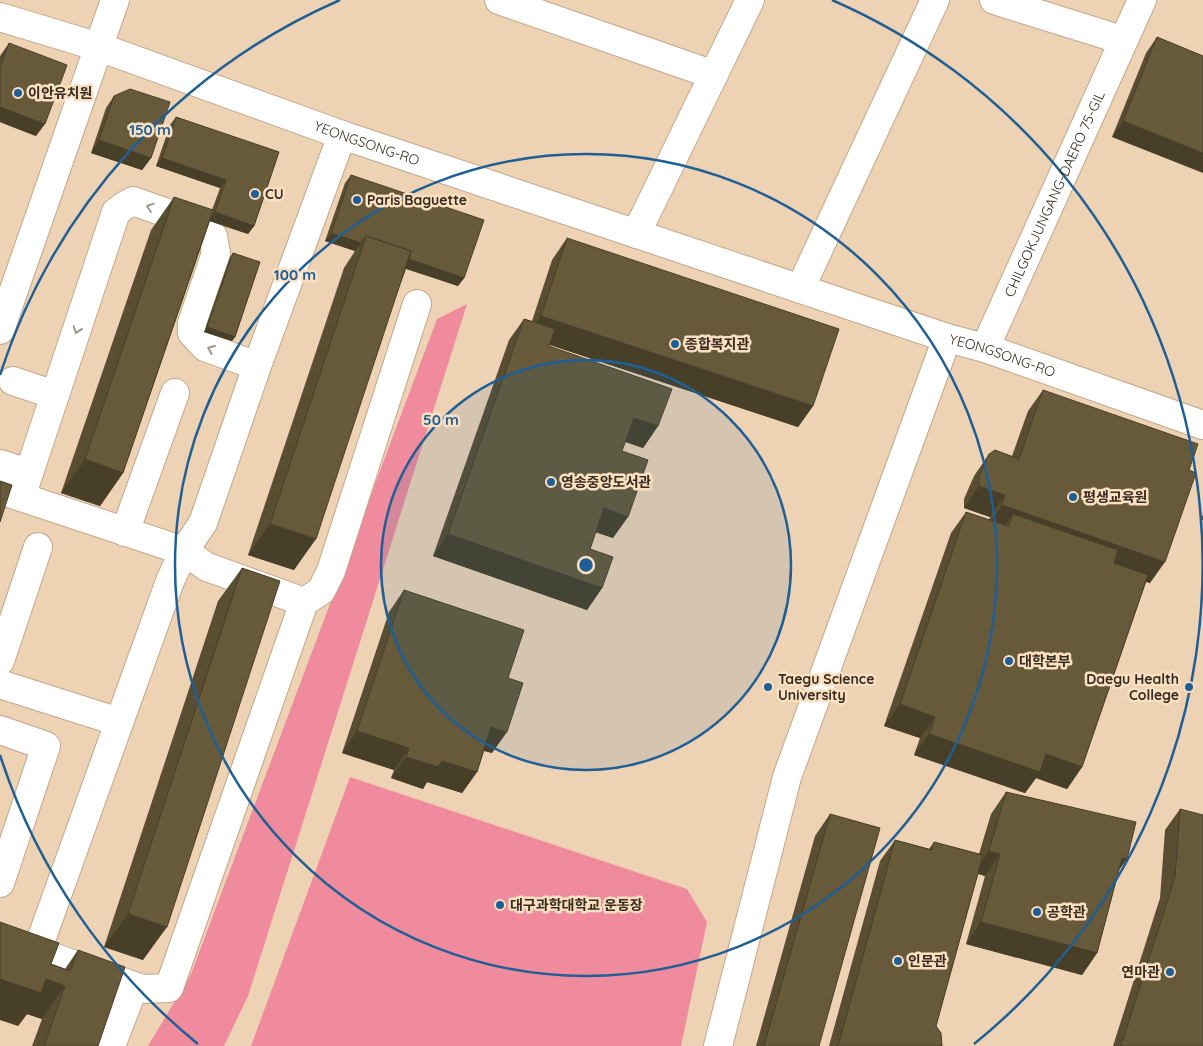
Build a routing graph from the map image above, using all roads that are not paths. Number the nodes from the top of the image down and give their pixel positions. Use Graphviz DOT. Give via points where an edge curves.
graph roads {
  1 [pos="115,0"];
  2 [pos="498,0"];
  3 [pos="750,0"];
  4 [pos="935,0"];
  5 [pos="994,0"];
  6 [pos="1142,0"];
  7 [pos="0,17"];
  8 [pos="1122,40"];
  9 [pos="99,47"];
  10 [pos="714,75"];
  11 [pos="342,135"];
  12 [pos="636,234"];
  13 [pos="800,289"];
  14 [pos="416,304"];
  15 [pos="0,330"];
  16 [pos="947,338"];
  17 [pos="985,348"];
  18 [pos="257,366"];
  19 [pos="13,380"];
  20 [pos="175,393"];
  21 [pos="55,395"];
  22 [pos="1203,425"];
  23 [pos="0,464"];
  24 [pos="17,487"];
  25 [pos="125,532"];
  26 [pos="38,548"];
  27 [pos="184,551"];
  28 [pos="304,602"];
  29 [pos="0,661"];
  30 [pos="0,684"];
  31 [pos="119,722"];
  32 [pos="0,730"];
  33 [pos="0,883"];
  34 [pos="0,938"];
  35 [pos="37,951"];
  36 [pos="134,986"];
  37 [pos="111,1046"];
  38 [pos="718,1046"];
  1 -- 9 [label="street"];
  2 -- 10 [label="street"];
  3 -- 10 [label="street"];
  4 -- 13 [label="street"];
  5 -- 8 [label="street"];
  6 -- 8 [label="street, CHILGOKJUNGANG-DAERO 75-GIL"];
  7 -- 9 [label="street, YEONGSONG-RO"];
  8 -- 17 [label="street, CHILGOKJUNGANG-DAERO 75-GIL"];
  9 -- 11 [label="street, YEONGSONG-RO"];
  9 -- 15 [label="street"];
  10 -- 12 [label="street"];
  11 -- 12 [label="street, YEONGSONG-RO"];
  11 -- 18 [label="street"];
  12 -- 13 [label="street, YEONGSONG-RO"];
  13 -- 16 [label="street, YEONGSONG-RO"];
  14 -- 28 [label="street" via="331,571 322,591"];
  16 -- 17 [label="street, YEONGSONG-RO"];
  16 -- 38 [label="street" via="788,777"];
  17 -- 22 [label="street, YEONGSONG-RO"];
  18 -- 21 [label="street, one-way" via="204,347 192,333 192,323 216,253 213,236 204,226 133,201 116,212"];
  18 -- 27 [label="street" via="203,523"];
  19 -- 21 [label="street"];
  20 -- 25 [label="street"];
  21 -- 24 [label="street"];
  23 -- 24 [label="street"];
  24 -- 25 [label="street"];
  25 -- 27 [label="street"];
  26 -- 29 [label="street"];
  27 -- 28 [label="street" via="206,567"];
  27 -- 31 [label="street"];
  28 -- 36 [label="street" via="170,988 142,989"];
  30 -- 31 [label="street"];
  31 -- 35 [label="street"];
  32 -- 33 [label="street" via="46,746"];
  34 -- 35 [label="street"];
  35 -- 36 [label="street"];
  36 -- 37 [label="street"];
}
